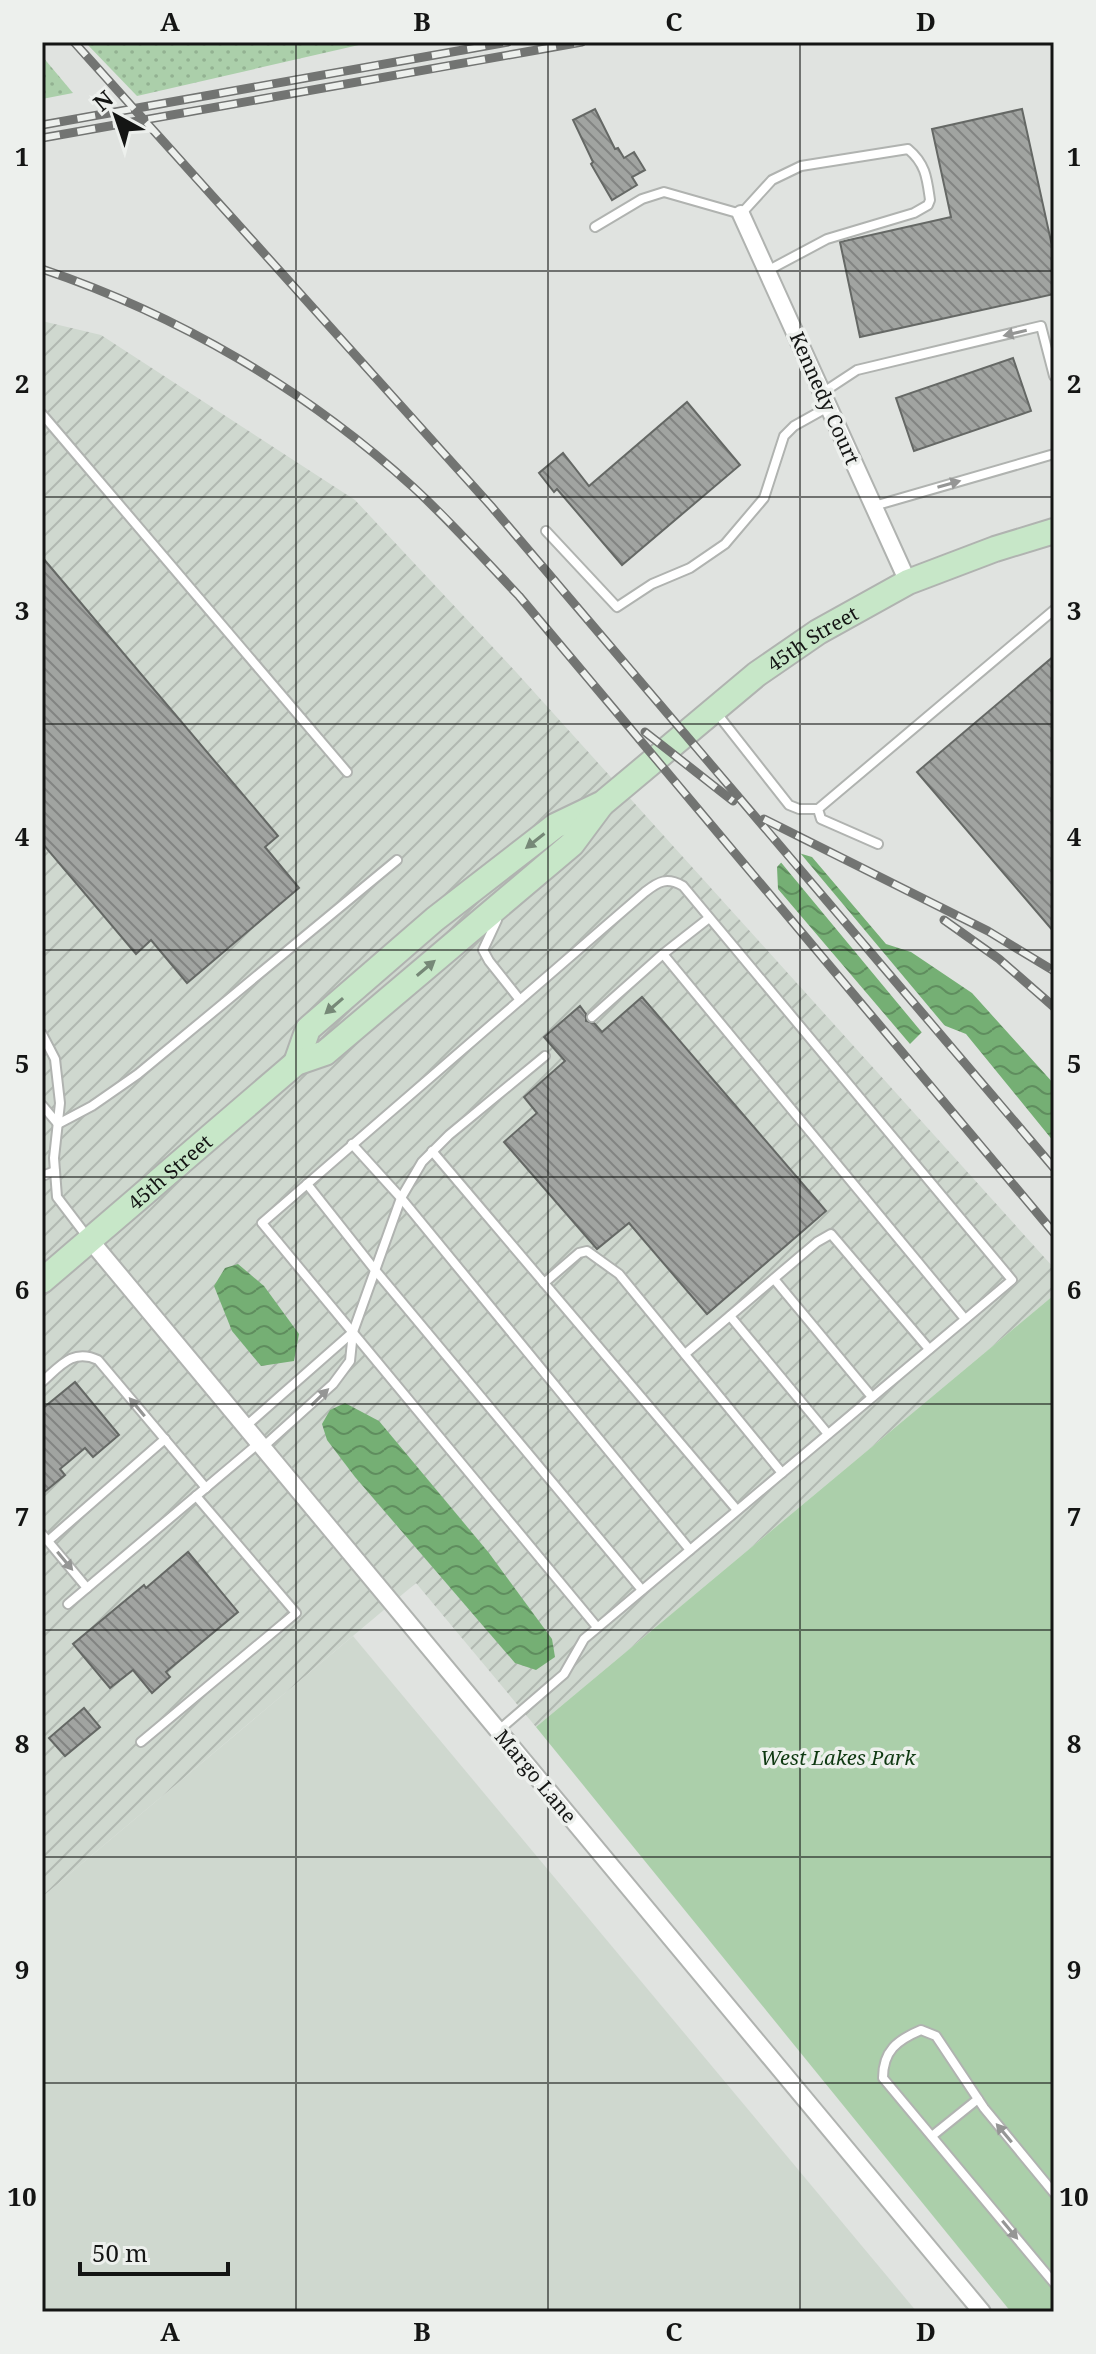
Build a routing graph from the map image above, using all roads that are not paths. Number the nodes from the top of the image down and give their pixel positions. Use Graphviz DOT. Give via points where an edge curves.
graph roads {
  1 [pos="741,214"];
  2 [pos="595,227"];
  3 [pos="767,271"];
  4 [pos="1054,376"];
  5 [pos="826,400"];
  6 [pos="42,414"];
  7 [pos="1054,454"];
  8 [pos="874,506"];
  9 [pos="546,531"];
  10 [pos="1054,531"];
  11 [pos="908,582"];
  12 [pos="1054,610"];
  13 [pos="714,711"];
  14 [pos="347,772"];
  15 [pos="603,803"];
  16 [pos="818,809"];
  17 [pos="878,844"];
  18 [pos="397,860"];
  19 [pos="508,898"];
  20 [pos="709,918"];
  21 [pos="663,954"];
  22 [pos="520,1000"];
  23 [pos="592,1017"];
  24 [pos="42,1034"];
  25 [pos="545,1056"];
  26 [pos="296,1063"];
  27 [pos="42,1105"];
  28 [pos="58,1124"];
  29 [pos="352,1144"];
  30 [pos="432,1151"];
  31 [pos="55,1171"];
  32 [pos="42,1176"];
  33 [pos="307,1184"];
  34 [pos="401,1198"];
  35 [pos="90,1240"];
  36 [pos="375,1270"];
  37 [pos="774,1279"];
  38 [pos="42,1281"];
  39 [pos="544,1283"];
  40 [pos="730,1316"];
  41 [pos="965,1319"];
  42 [pos="353,1332"];
  43 [pos="929,1349"];
  44 [pos="685,1354"];
  45 [pos="42,1382"];
  46 [pos="872,1397"];
  47 [pos="245,1427"];
  48 [pos="828,1434"];
  49 [pos="165,1439"];
  50 [pos="261,1446"];
  51 [pos="782,1473"];
  52 [pos="206,1488"];
  53 [pos="196,1496"];
  54 [pos="737,1510"];
  55 [pos="45,1537"];
  56 [pos="690,1550"];
  57 [pos="87,1588"];
  58 [pos="642,1590"];
  59 [pos="68,1604"];
  60 [pos="597,1627"];
  61 [pos="498,1730"];
  62 [pos="141,1742"];
  63 [pos="978,2099"];
  64 [pos="932,2136"];
  65 [pos="1054,2193"];
  66 [pos="1054,2283"];
  67 [pos="982,2312"];
  1 -- 2 [label="lane" via="664,192"];
  1 -- 3 [label="street, Kennedy Court"];
  1 -- 3 [label="lane" via="772,180 801,166 908,149 925,170 928,205 827,239"];
  3 -- 5 [label="street, Kennedy Court"];
  4 -- 5 [label="lane, one-way" via="1041,326 857,370"];
  5 -- 8 [label="street, Kennedy Court"];
  5 -- 9 [label="lane" via="784,436 764,498 725,544 617,607"];
  6 -- 14 [label="lane"];
  8 -- 7 [label="lane, one-way"];
  8 -- 11 [label="street, Kennedy Court"];
  10 -- 11 [label="main road, 45th Street"];
  11 -- 13 [label="main road, 45th Street" via="818,632"];
  12 -- 16 [label="lane"];
  13 -- 15 [label="main road, 45th Street"];
  13 -- 16 [label="lane" via="789,805"];
  15 -- 19 [label="main road, 45th Street" via="572,844"];
  15 -- 26 [label="main road, 45th Street, one-way" via="555,826 435,919 308,1029"];
  16 -- 17 [label="lane" via="821,819"];
  18 -- 28 [label="lane" via="138,1074"];
  19 -- 22 [label="lane" via="483,950"];
  26 -- 19 [label="main road, 45th Street, one-way" via="325,1053"];
  20 -- 21 [label="lane"];
  20 -- 22 [label="lane" via="683,886 659,881"];
  20 -- 41 [label="lane" via="1012,1280"];
  21 -- 23 [label="lane"];
  21 -- 41 [label="lane"];
  22 -- 29 [label="lane"];
  24 -- 28 [label="lane" via="55,1059"];
  25 -- 30 [label="lane"];
  26 -- 35 [label="main road, 45th Street"];
  27 -- 28 [label="lane"];
  28 -- 31 [label="lane"];
  29 -- 33 [label="lane"];
  29 -- 34 [label="lane"];
  30 -- 34 [label="lane"];
  30 -- 39 [label="lane"];
  31 -- 32 [label="lane"];
  31 -- 35 [label="lane" via="57,1197"];
  33 -- 36 [label="lane"];
  33 -- 42 [label="lane" via="262,1223"];
  34 -- 36 [label="lane"];
  34 -- 56 [label="lane"];
  35 -- 38 [label="main road, 45th Street"];
  35 -- 47 [label="street, Margo Lane"];
  36 -- 42 [label="lane"];
  36 -- 58 [label="lane"];
  37 -- 40 [label="lane"];
  37 -- 43 [label="lane" via="831,1234"];
  37 -- 46 [label="lane"];
  39 -- 44 [label="lane" via="587,1251 619,1274"];
  39 -- 54 [label="lane"];
  40 -- 44 [label="lane"];
  40 -- 48 [label="lane"];
  41 -- 43 [label="lane"];
  42 -- 47 [label="lane"];
  50 -- 42 [label="lane, one-way" via="333,1384 350,1361"];
  42 -- 60 [label="lane"];
  43 -- 46 [label="lane"];
  44 -- 51 [label="lane"];
  49 -- 45 [label="lane, one-way" via="98,1360 72,1356"];
  46 -- 48 [label="lane"];
  47 -- 50 [label="street, Margo Lane"];
  48 -- 51 [label="lane"];
  49 -- 52 [label="lane"];
  49 -- 55 [label="lane"];
  50 -- 52 [label="lane"];
  50 -- 61 [label="street, Margo Lane"];
  51 -- 54 [label="lane"];
  52 -- 53 [label="lane"];
  53 -- 57 [label="lane"];
  53 -- 62 [label="lane" via="296,1613"];
  54 -- 56 [label="lane"];
  55 -- 57 [label="lane, one-way"];
  56 -- 58 [label="lane"];
  57 -- 59 [label="lane"];
  58 -- 60 [label="lane"];
  60 -- 61 [label="lane" via="564,1674"];
  61 -- 67 [label="street, Margo Lane"];
  63 -- 64 [label="lane"];
  63 -- 64 [label="lane" via="936,2036 921,2030 892,2047 883,2062 883,2078"];
  65 -- 63 [label="lane, one-way"];
  64 -- 66 [label="lane, one-way"];
}
